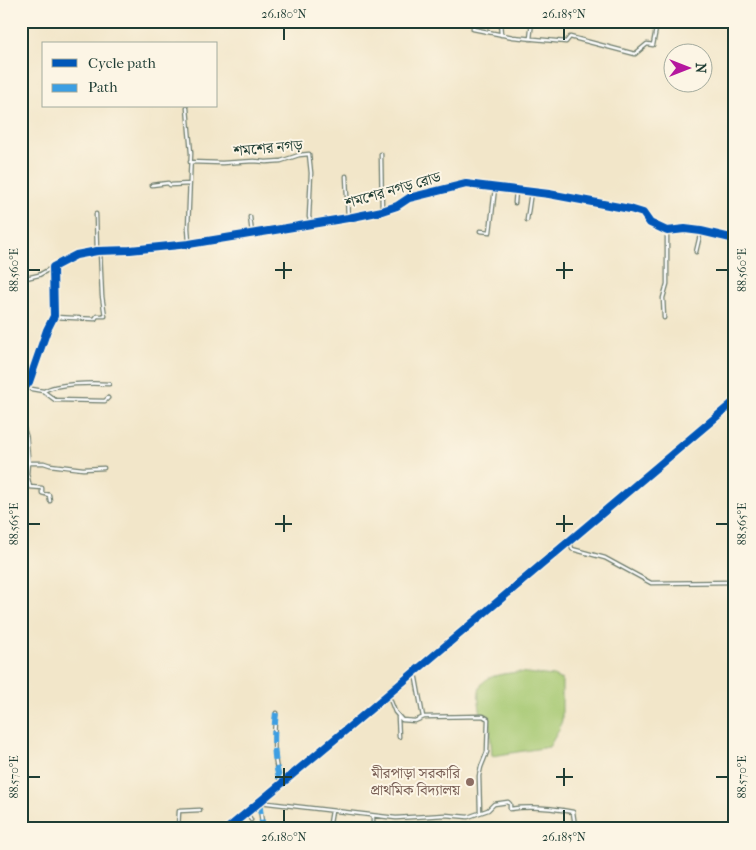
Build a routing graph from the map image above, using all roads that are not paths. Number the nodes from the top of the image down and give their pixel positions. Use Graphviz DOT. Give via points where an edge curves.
graph roads {
  1 [pos="473,21"];
  2 [pos="500,21"];
  3 [pos="532,21"];
  4 [pos="656,29"];
  5 [pos="501,35"];
  6 [pos="530,39"];
  7 [pos="187,108"];
  8 [pos="381,154"];
  9 [pos="190,162"];
  10 [pos="346,176"];
  11 [pos="190,184"];
  12 [pos="152,185"];
  13 [pos="495,188"];
  14 [pos="516,190"];
  15 [pos="531,192"];
  16 [pos="515,203"];
  17 [pos="382,211"];
  18 [pos="96,214"];
  19 [pos="250,216"];
  20 [pos="348,218"];
  21 [pos="527,220"];
  22 [pos="312,224"];
  23 [pos="480,231"];
  24 [pos="667,231"];
  25 [pos="701,231"];
  26 [pos="252,234"];
  27 [pos="735,239"];
  28 [pos="189,244"];
  29 [pos="98,251"];
  30 [pos="696,252"];
  31 [pos="53,266"];
  32 [pos="26,278"];
  33 [pos="54,317"];
  34 [pos="664,318"];
  35 [pos="109,384"];
  36 [pos="25,388"];
  37 [pos="43,391"];
  38 [pos="21,393"];
  39 [pos="108,398"];
  40 [pos="735,401"];
  41 [pos="21,421"];
  42 [pos="28,462"];
  43 [pos="21,464"];
  44 [pos="104,468"];
  45 [pos="50,502"];
  46 [pos="572,538"];
  47 [pos="735,582"];
  48 [pos="415,672"];
  49 [pos="388,694"];
  50 [pos="276,713"];
  51 [pos="398,717"];
  52 [pos="425,717"];
  53 [pos="399,737"];
  54 [pos="281,784"];
  55 [pos="259,802"];
  56 [pos="200,810"];
  57 [pos="332,811"];
  58 [pos="248,812"];
  59 [pos="480,812"];
  60 [pos="373,816"];
  61 [pos="251,820"];
  62 [pos="178,829"];
  63 [pos="226,829"];
  64 [pos="263,829"];
  65 [pos="329,829"];
  66 [pos="373,829"];
  67 [pos="583,829"];
  1 -- 5 [label="street" via="473,30"];
  2 -- 5 [label="street"];
  3 -- 6 [label="street"];
  4 -- 6 [label="street" via="653,45 647,44 635,54 570,37 566,42"];
  5 -- 6 [label="street"];
  7 -- 9 [label="street"];
  8 -- 17 [label="street"];
  9 -- 11 [label="street"];
  9 -- 22 [label="street, শমশের নগড়" via="281,161 309,154 309,217"];
  10 -- 20 [label="street"];
  11 -- 12 [label="street" via="168,182"];
  11 -- 28 [label="street"];
  13 -- 14 [label="street, শমশের নগড় রোড"];
  13 -- 17 [label="street, শমশের নগড় রোড" via="466,184 409,198"];
  13 -- 23 [label="street" via="490,232"];
  14 -- 15 [label="street, শমশের নগড় রোড"];
  14 -- 16 [label="street"];
  15 -- 21 [label="street"];
  15 -- 24 [label="street, শমশের নগড় রোড" via="630,209 643,213 650,223"];
  17 -- 20 [label="street, শমশের নগড় রোড"];
  18 -- 29 [label="street"];
  19 -- 26 [label="street"];
  20 -- 22 [label="street, শমশের নগড় রোড"];
  22 -- 26 [label="street, শমশের নগড় রোড"];
  24 -- 25 [label="street"];
  24 -- 34 [label="street"];
  25 -- 27 [label="street"];
  25 -- 30 [label="street"];
  26 -- 28 [label="street, শমশের নগড় রোড"];
  28 -- 29 [label="street, শমশের নগড় রোড"];
  29 -- 31 [label="street, শমশের নগড় রোড" via="76,255"];
  29 -- 33 [label="street" via="105,316 95,319"];
  31 -- 32 [label="street" via="39,275"];
  31 -- 33 [label="street"];
  33 -- 36 [label="street"];
  35 -- 37 [label="street" via="53,387"];
  36 -- 37 [label="street"];
  36 -- 38 [label="street"];
  37 -- 39 [label="street" via="55,400 104,401"];
  40 -- 46 [label="street"];
  41 -- 42 [label="street"];
  42 -- 43 [label="street"];
  42 -- 44 [label="street" via="83,469"];
  42 -- 45 [label="street" via="30,487 42,488 42,493 49,495"];
  46 -- 47 [label="street" via="572,549 605,558 651,583"];
  46 -- 48 [label="street"];
  48 -- 49 [label="street"];
  48 -- 52 [label="street"];
  49 -- 51 [label="street"];
  49 -- 54 [label="street"];
  50 -- 54 [label="street" via="274,748"];
  51 -- 52 [label="street" via="406,721"];
  51 -- 53 [label="street"];
  52 -- 59 [label="street" via="482,716 488,719 487,752 479,776"];
  54 -- 55 [label="street"];
  55 -- 57 [label="street"];
  55 -- 58 [label="street"];
  55 -- 64 [label="street"];
  56 -- 62 [label="street" via="179,811"];
  57 -- 60 [label="street"];
  57 -- 65 [label="street"];
  58 -- 61 [label="street"];
  58 -- 63 [label="street"];
  59 -- 60 [label="street" via="468,817"];
  59 -- 67 [label="street" via="494,804 508,802 510,810 556,808 573,812 575,826"];
  60 -- 66 [label="street"];
}
